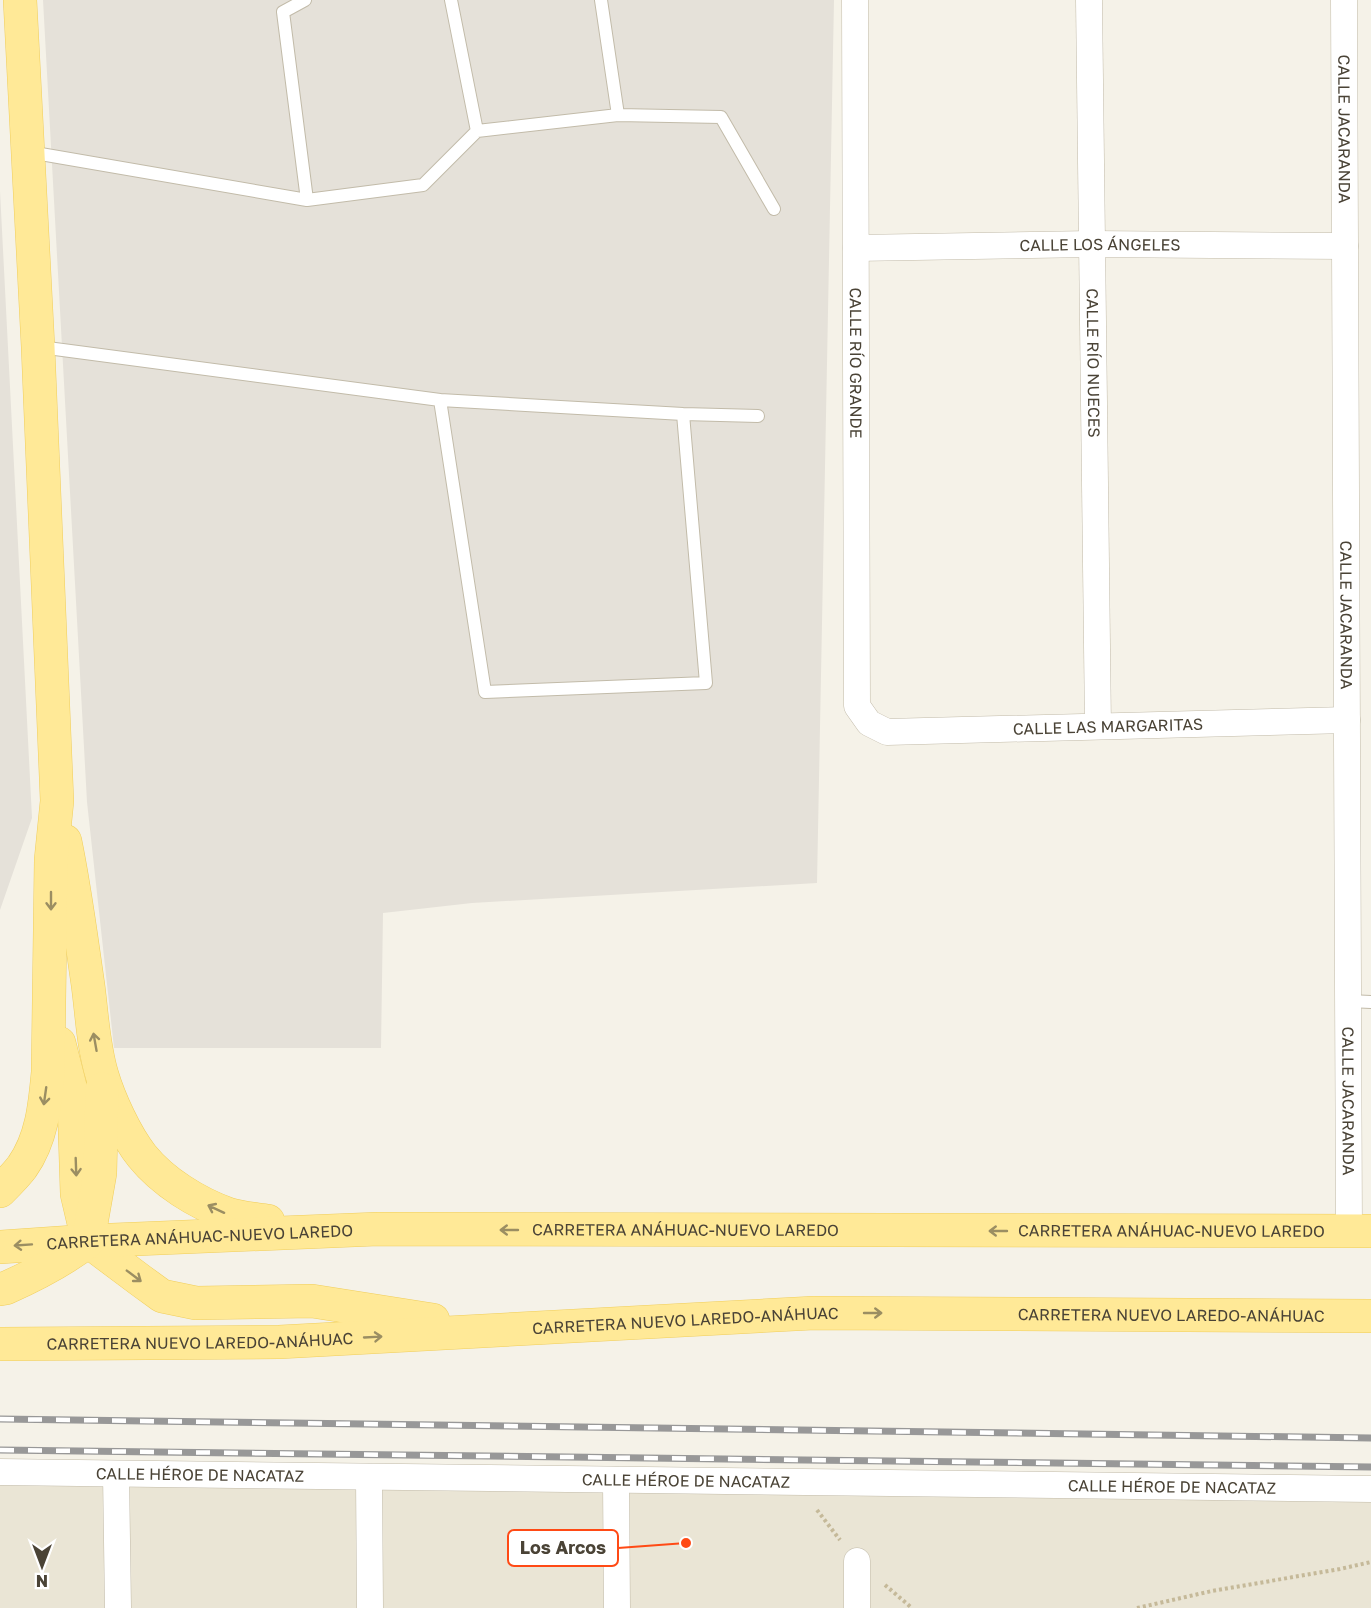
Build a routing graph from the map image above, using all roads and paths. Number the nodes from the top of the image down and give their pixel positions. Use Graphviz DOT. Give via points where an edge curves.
graph roads {
  1 [pos="20,0"];
  2 [pos="305,0"];
  3 [pos="451,0"];
  4 [pos="601,0"];
  5 [pos="855,0"];
  6 [pos="1089,0"];
  7 [pos="1344,0"];
  8 [pos="618,115"];
  9 [pos="477,131"];
  10 [pos="28,151"];
  11 [pos="307,200"];
  12 [pos="774,209"];
  13 [pos="1092,244"];
  14 [pos="1345,246"];
  15 [pos="856,248"];
  16 [pos="38,347"];
  17 [pos="440,400"];
  18 [pos="682,414"];
  19 [pos="758,416"];
  20 [pos="1347,720"];
  21 [pos="869,723"];
  22 [pos="1098,726"];
  23 [pos="57,801"];
  24 [pos="1360,1002"];
  25 [pos="49,1007"];
  26 [pos="102,1075"];
  27 [pos="0,1191"];
  28 [pos="378,1229"];
  29 [pos="1360,1231"];
  30 [pos="88,1241"];
  31 [pos="0,1247"];
  32 [pos="0,1289"];
  33 [pos="1371,1316"];
  34 [pos="501,1330"];
  35 [pos="0,1344"];
  36 [pos="0,1472"];
  37 [pos="116,1474"];
  38 [pos="369,1477"];
  39 [pos="616,1480"];
  40 [pos="1371,1489"];
  41 [pos="857,1561"];
  42 [pos="1371,1562"];
  43 [pos="118,1608"];
  44 [pos="370,1608"];
  45 [pos="617,1608"];
  46 [pos="857,1608"];
  47 [pos="1137,1608"];
  1 -- 10 [label="main road"];
  2 -- 11 [label="lane" via="283,12"];
  3 -- 9 [label="lane"];
  4 -- 8 [label="lane"];
  5 -- 15 [label="street, CALLE RÍO GRANDE"];
  6 -- 13 [label="street, CALLE RÍO NUECES"];
  7 -- 14 [label="street, CALLE JACARANDA"];
  8 -- 9 [label="lane"];
  8 -- 12 [label="lane" via="721,117"];
  9 -- 11 [label="lane" via="423,185"];
  10 -- 11 [label="lane"];
  10 -- 16 [label="main road"];
  13 -- 14 [label="street, CALLE LOS ÁNGELES"];
  13 -- 15 [label="street, CALLE LOS ÁNGELES"];
  13 -- 22 [label="street, CALLE RÍO NUECES"];
  14 -- 20 [label="street, CALLE JACARANDA"];
  15 -- 21 [label="street, CALLE RÍO GRANDE" via="857,706"];
  16 -- 17 [label="lane"];
  16 -- 23 [label="main road"];
  17 -- 18 [label="lane"];
  17 -- 18 [label="lane" via="485,692 706,683"];
  18 -- 19 [label="lane"];
  20 -- 22 [label="street, CALLE LAS MARGARITAS"];
  20 -- 24 [label="street, CALLE JACARANDA"];
  21 -- 22 [label="street, CALLE LAS MARGARITAS" via="887,732"];
  23 -- 25 [label="main road, one-way" via="51,860"];
  26 -- 23 [label="main road, one-way" via="73,879"];
  24 -- 29 [label="street, CALLE JACARANDA"];
  25 -- 27 [label="main road, one-way" via="48,1072 42,1120 23,1166"];
  25 -- 30 [label="main road, one-way" via="74,1102 77,1194"];
  28 -- 26 [label="main road, one-way" via="287,1225 229,1214 201,1201 177,1187 140,1154"];
  26 -- 30 [label="main road" via="100,1173"];
  29 -- 28 [label="main road, CARRETERA ANÁHUAC-NUEVO LAREDO, one-way"];
  28 -- 30 [label="main road, CARRETERA ANÁHUAC-NUEVO LAREDO"];
  30 -- 31 [label="main road, CARRETERA ANÁHUAC-NUEVO LAREDO, one-way"];
  30 -- 32 [label="main road" via="41,1272"];
  30 -- 34 [label="main road, one-way" via="162,1296 196,1303 312,1301"];
  34 -- 33 [label="main road, CARRETERA NUEVO LAREDO-ANÁHUAC, one-way" via="814,1313"];
  35 -- 34 [label="main road, CARRETERA NUEVO LAREDO-ANÁHUAC, one-way" via="279,1342"];
  36 -- 37 [label="street, CALLE HÉROE DE NACATAZ"];
  37 -- 38 [label="street, CALLE HÉROE DE NACATAZ"];
  37 -- 43 [label="street"];
  38 -- 39 [label="street, CALLE HÉROE DE NACATAZ"];
  38 -- 44 [label="street"];
  39 -- 40 [label="street, CALLE HÉROE DE NACATAZ"];
  39 -- 45 [label="street"];
  41 -- 46 [label="street"];
  42 -- 47 [label="path"];
}
